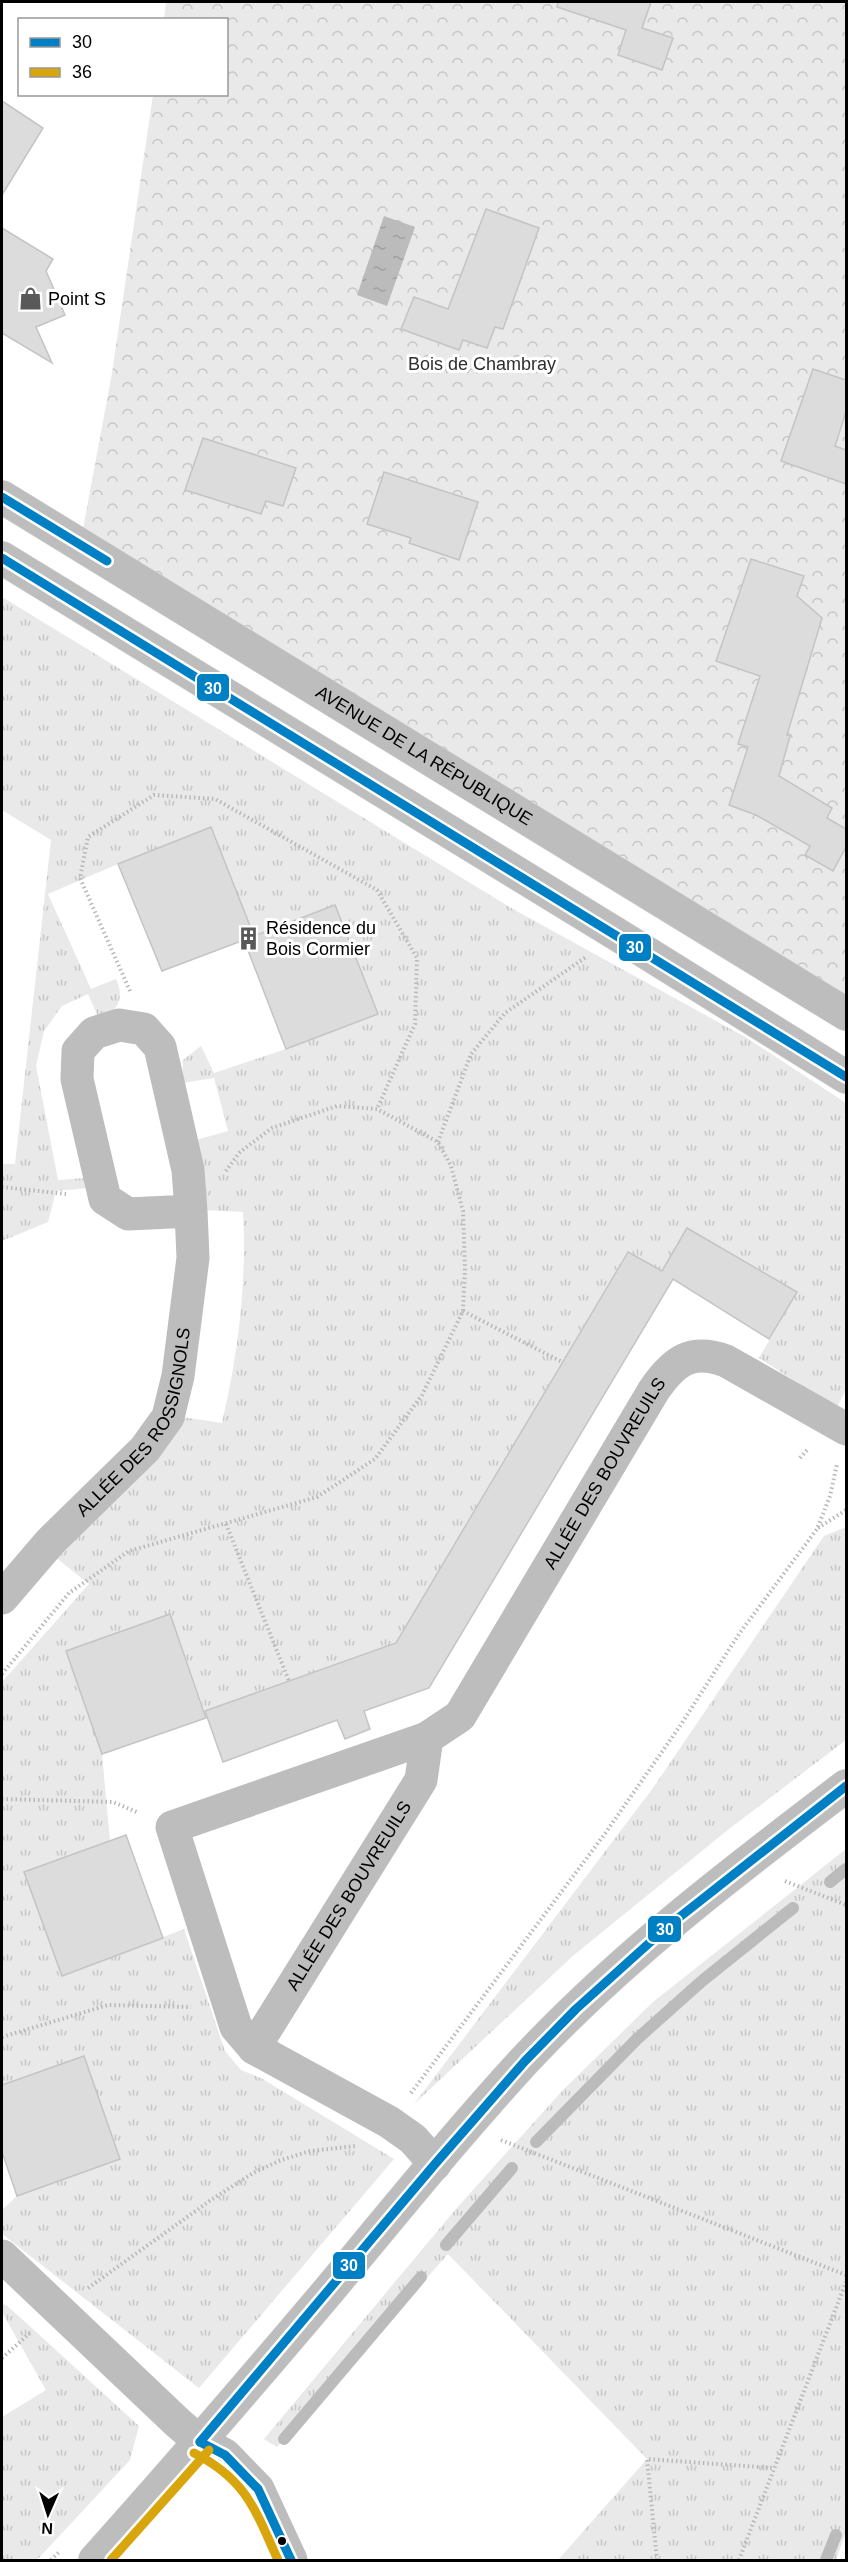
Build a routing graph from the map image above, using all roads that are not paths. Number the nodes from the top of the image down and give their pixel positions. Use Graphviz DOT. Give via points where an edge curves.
graph roads {
  1 [pos="2,497"];
  2 [pos="2,558"];
  3 [pos="846,1014"];
  4 [pos="846,1077"];
  5 [pos="191,1211"];
  6 [pos="845,1428"];
  7 [pos="2,1598"];
  8 [pos="427,1738"];
  9 [pos="846,1786"];
  10 [pos="254,2048"];
  11 [pos="435,2164"];
  12 [pos="2,2256"];
  13 [pos="200,2442"];
  14 [pos="95,2560"];
  15 [pos="291,2560"];
  1 -- 3 [label="street, AVENUE DE LA RÉPUBLIQUE"];
  2 -- 4 [label="street"];
  5 -- 5 [label="street, ALLÉE DES ROSSIGNOLS" via="188,1170 160,1047 144,1029 119,1025 94,1033 78,1051 77,1079 105,1199 128,1214"];
  5 -- 7 [label="street, ALLÉE DES ROSSIGNOLS" via="193,1258 178,1376 168,1416 145,1449 50,1542"];
  6 -- 8 [label="street, ALLÉE DES BOUVREUILS" via="726,1361 704,1355 681,1361 654,1390 460,1716"];
  8 -- 10 [label="street, ALLÉE DES BOUVREUILS" via="420,1780"];
  8 -- 10 [label="street, ALLÉE DES BOUVREUILS" via="172,1827 236,2027"];
  9 -- 11 [label="street" via="675,1921 576,2009"];
  10 -- 11 [label="street, ALLÉE DES BOUVREUILS" via="389,2122"];
  11 -- 13 [label="street"];
  12 -- 13 [label="street"];
  13 -- 14 [label="street"];
  13 -- 15 [label="street" via="225,2455 258,2489"];
}
